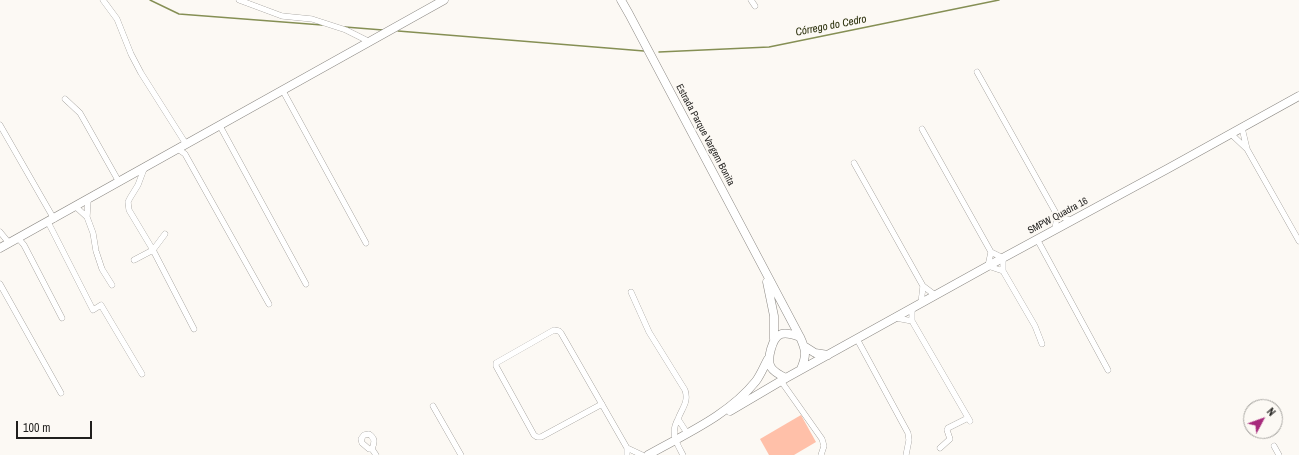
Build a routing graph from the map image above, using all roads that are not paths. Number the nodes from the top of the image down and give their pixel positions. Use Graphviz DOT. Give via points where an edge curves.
graph roads {
  1 [pos="103,0"];
  2 [pos="239,0"];
  3 [pos="444,0"];
  4 [pos="621,0"];
  5 [pos="625,0"];
  6 [pos="751,0"];
  7 [pos="755,6"];
  8 [pos="629,14"];
  9 [pos="370,42"];
  10 [pos="977,72"];
  11 [pos="283,91"];
  12 [pos="1299,96"];
  13 [pos="65,99"];
  14 [pos="0,125"];
  15 [pos="220,126"];
  16 [pos="1242,128"];
  17 [pos="922,129"];
  18 [pos="1231,134"];
  19 [pos="187,144"];
  20 [pos="178,149"];
  21 [pos="1247,150"];
  22 [pos="185,154"];
  23 [pos="854,163"];
  24 [pos="144,168"];
  25 [pos="119,182"];
  26 [pos="88,200"];
  27 [pos="76,207"];
  28 [pos="1057,215"];
  29 [pos="87,217"];
  30 [pos="51,220"];
  31 [pos="1072,221"];
  32 [pos="1055,230"];
  33 [pos="0,232"];
  34 [pos="165,234"];
  35 [pos="22,236"];
  36 [pos="1037,239"];
  37 [pos="1299,241"];
  38 [pos="9,243"];
  39 [pos="366,243"];
  40 [pos="0,248"];
  41 [pos="153,250"];
  42 [pos="991,252"];
  43 [pos="1003,258"];
  44 [pos="134,260"];
  45 [pos="762,266"];
  46 [pos="988,266"];
  47 [pos="1003,271"];
  48 [pos="0,284"];
  49 [pos="306,284"];
  50 [pos="112,285"];
  51 [pos="923,286"];
  52 [pos="630,292"];
  53 [pos="935,295"];
  54 [pos="921,303"];
  55 [pos="269,304"];
  56 [pos="912,308"];
  57 [pos="62,318"];
  58 [pos="896,318"];
  59 [pos="912,321"];
  60 [pos="194,329"];
  61 [pos="800,337"];
  62 [pos="774,339"];
  63 [pos="857,339"];
  64 [pos="1042,344"];
  65 [pos="804,346"];
  66 [pos="828,355"];
  67 [pos="768,359"];
  68 [pos="801,370"];
  69 [pos="1108,370"];
  70 [pos="142,374"];
  71 [pos="784,380"];
  72 [pos="61,393"];
  73 [pos="602,404"];
  74 [pos="433,406"];
  75 [pos="678,419"];
  76 [pos="706,422"];
  77 [pos="687,433"];
  78 [pos="674,440"];
  79 [pos="1274,446"];
  80 [pos="627,448"];
  81 [pos="940,448"];
  82 [pos="372,449"];
  83 [pos="652,454"];
  84 [pos="376,455"];
  85 [pos="461,455"];
  86 [pos="627,455"];
  87 [pos="642,455"];
  88 [pos="683,455"];
  89 [pos="821,455"];
  90 [pos="906,455"];
  91 [pos="1279,455"];
  1 -- 19 [label="street" via="117,19 141,73"];
  2 -- 9 [label="street" via="282,16 312,19 346,30"];
  3 -- 9 [label="street"];
  4 -- 8 [label="street, Estrada Parque Vargem Bonita"];
  5 -- 8 [label="street, Estrada Parque Vargem Bonita"];
  6 -- 7 [label="street"];
  8 -- 45 [label="street, Estrada Parque Vargem Bonita"];
  9 -- 11 [label="street"];
  10 -- 28 [label="street"];
  11 -- 15 [label="street"];
  11 -- 39 [label="street"];
  12 -- 16 [label="street, SMPW Quadra 16"];
  13 -- 25 [label="street" via="80,113"];
  14 -- 30 [label="street"];
  15 -- 19 [label="street"];
  15 -- 49 [label="street"];
  16 -- 18 [label="street, SMPW Quadra 16"];
  16 -- 21 [label="street"];
  17 -- 42 [label="street"];
  18 -- 21 [label="street"];
  18 -- 31 [label="street, SMPW Quadra 16"];
  19 -- 20 [label="street"];
  19 -- 22 [label="street"];
  20 -- 22 [label="street"];
  20 -- 24 [label="street"];
  21 -- 37 [label="street"];
  22 -- 55 [label="street"];
  23 -- 51 [label="street"];
  24 -- 25 [label="street"];
  24 -- 41 [label="street" via="128,207"];
  25 -- 26 [label="street"];
  26 -- 27 [label="street"];
  26 -- 29 [label="street"];
  27 -- 29 [label="street"];
  27 -- 30 [label="street"];
  28 -- 31 [label="street"];
  28 -- 32 [label="street"];
  29 -- 50 [label="street" via="99,262"];
  30 -- 35 [label="street"];
  30 -- 70 [label="street" via="93,310 101,305"];
  31 -- 32 [label="street, SMPW Quadra 16"];
  32 -- 36 [label="street, SMPW Quadra 16"];
  33 -- 38 [label="street"];
  34 -- 41 [label="street"];
  35 -- 38 [label="street"];
  35 -- 57 [label="street" via="24,245"];
  36 -- 43 [label="street, SMPW Quadra 16"];
  36 -- 69 [label="street"];
  38 -- 40 [label="street"];
  41 -- 44 [label="street"];
  41 -- 60 [label="street"];
  42 -- 43 [label="street"];
  42 -- 46 [label="street"];
  43 -- 46 [label="street, SMPW Quadra 16"];
  43 -- 47 [label="street"];
  45 -- 61 [label="street, Estrada Parque Vargem Bonita"];
  45 -- 62 [label="street, Estrada Parque Vargem Bonita" via="774,316"];
  46 -- 47 [label="street"];
  46 -- 53 [label="street, SMPW Quadra 16"];
  47 -- 64 [label="street" via="1035,326"];
  48 -- 72 [label="street"];
  51 -- 53 [label="street"];
  51 -- 54 [label="street"];
  52 -- 75 [label="street" via="649,332 688,396"];
  53 -- 54 [label="street, SMPW Quadra 16"];
  54 -- 56 [label="street, SMPW Quadra 16"];
  56 -- 58 [label="street, SMPW Quadra 16"];
  56 -- 59 [label="street"];
  58 -- 59 [label="street"];
  58 -- 63 [label="street, SMPW Quadra 16"];
  59 -- 81 [label="street" via="969,419 948,428 950,440"];
  61 -- 62 [label="street" via="785,333"];
  61 -- 65 [label="street"];
  62 -- 67 [label="street"];
  63 -- 66 [label="street, SMPW Quadra 16"];
  63 -- 90 [label="street" via="908,433"];
  65 -- 66 [label="street" via="815,353"];
  65 -- 68 [label="street" via="806,356"];
  66 -- 68 [label="street, SMPW Quadra 16"];
  67 -- 71 [label="street" via="774,371"];
  67 -- 76 [label="street" via="748,390"];
  68 -- 71 [label="street"];
  71 -- 76 [label="street"];
  71 -- 89 [label="street" via="822,439 824,446"];
  73 -- 73 [label="street" via="557,330 496,363 537,437"];
  73 -- 80 [label="street"];
  74 -- 85 [label="street"];
  75 -- 77 [label="street"];
  75 -- 78 [label="street"];
  76 -- 77 [label="street"];
  77 -- 78 [label="street"];
  78 -- 83 [label="street"];
  78 -- 88 [label="street"];
  79 -- 91 [label="street"];
  80 -- 86 [label="street"];
  80 -- 87 [label="street"];
  82 -- 84 [label="street"];
}
